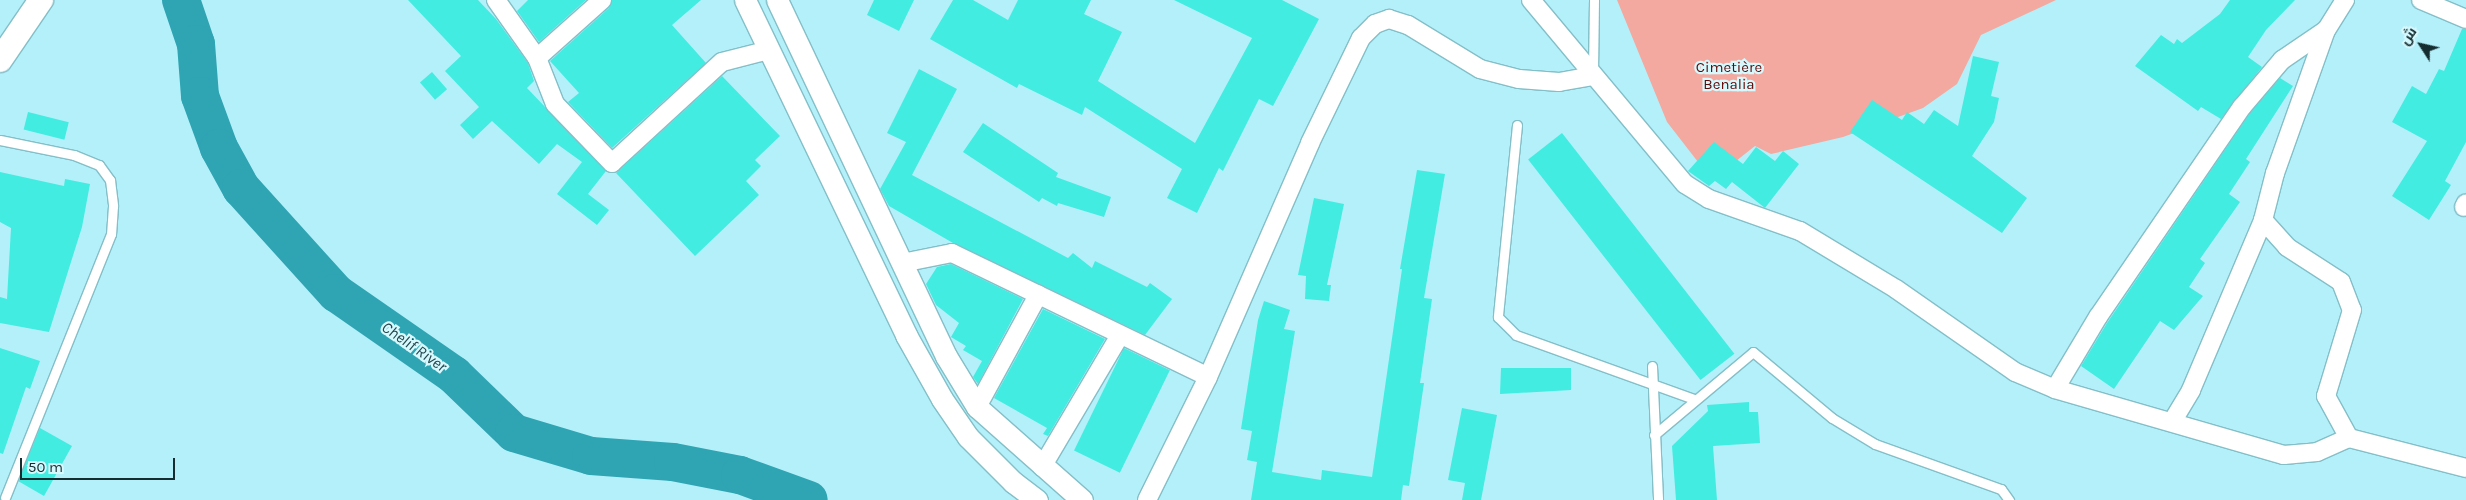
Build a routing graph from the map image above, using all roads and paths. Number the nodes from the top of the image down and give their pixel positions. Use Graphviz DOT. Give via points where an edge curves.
graph roads {
  1 [pos="41,0"];
  2 [pos="602,0"];
  3 [pos="745,0"];
  4 [pos="777,0"];
  5 [pos="1531,0"];
  6 [pos="1594,0"];
  7 [pos="2345,0"];
  8 [pos="2421,0"];
  9 [pos="499,1"];
  10 [pos="2466,20"];
  11 [pos="2326,30"];
  12 [pos="769,50"];
  13 [pos="537,58"];
  14 [pos="0,60"];
  15 [pos="1593,76"];
  16 [pos="1517,125"];
  17 [pos="0,140"];
  18 [pos="2263,220"];
  19 [pos="902,264"];
  20 [pos="1038,295"];
  21 [pos="1120,334"];
  22 [pos="1652,366"];
  23 [pos="1208,377"];
  24 [pos="1653,384"];
  25 [pos="2055,389"];
  26 [pos="1694,399"];
  27 [pos="977,407"];
  28 [pos="2172,422"];
  29 [pos="1654,435"];
  30 [pos="2349,438"];
  31 [pos="1042,467"];
  32 [pos="2466,468"];
  33 [pos="5,498"];
  34 [pos="1037,500"];
  35 [pos="1082,500"];
  36 [pos="1147,500"];
  37 [pos="1658,500"];
  38 [pos="2009,500"];
  1 -- 14 [label="main road"];
  2 -- 13 [label="street"];
  3 -- 12 [label="street"];
  4 -- 19 [label="street"];
  5 -- 15 [label="street"];
  6 -- 15 [label="lane"];
  7 -- 11 [label="street"];
  8 -- 10 [label="street"];
  9 -- 13 [label="street"];
  11 -- 18 [label="street" via="2275,173"];
  11 -- 25 [label="street" via="2282,60 2242,107 2098,316"];
  12 -- 13 [label="street" via="722,62 612,163 555,104"];
  12 -- 34 [label="street" via="906,335 942,399 968,437 1013,482"];
  15 -- 23 [label="street" via="1559,82 1519,79 1480,69 1408,24 1389,19 1375,24 1349,57"];
  15 -- 25 [label="street" via="1685,184 1709,199 1800,231 1896,289 2015,372"];
  16 -- 24 [label="lane" via="1498,317 1516,335"];
  17 -- 33 [label="lane" via="74,155 99,165 110,180 113,206 111,234"];
  18 -- 28 [label="street" via="2192,390"];
  18 -- 30 [label="street" via="2287,248 2341,282 2352,310 2326,396"];
  19 -- 20 [label="street" via="952,253"];
  19 -- 27 [label="street" via="946,356"];
  20 -- 21 [label="street"];
  20 -- 27 [label="street"];
  21 -- 23 [label="street"];
  21 -- 31 [label="street"];
  22 -- 24 [label="lane"];
  23 -- 36 [label="street"];
  24 -- 26 [label="lane"];
  24 -- 29 [label="lane"];
  25 -- 28 [label="street"];
  26 -- 29 [label="lane"];
  26 -- 38 [label="lane" via="1753,352 1832,418 1874,444 2001,489"];
  27 -- 31 [label="street"];
  28 -- 30 [label="street" via="2284,455 2317,452"];
  29 -- 37 [label="lane"];
  30 -- 32 [label="street"];
  31 -- 35 [label="street"];
}
